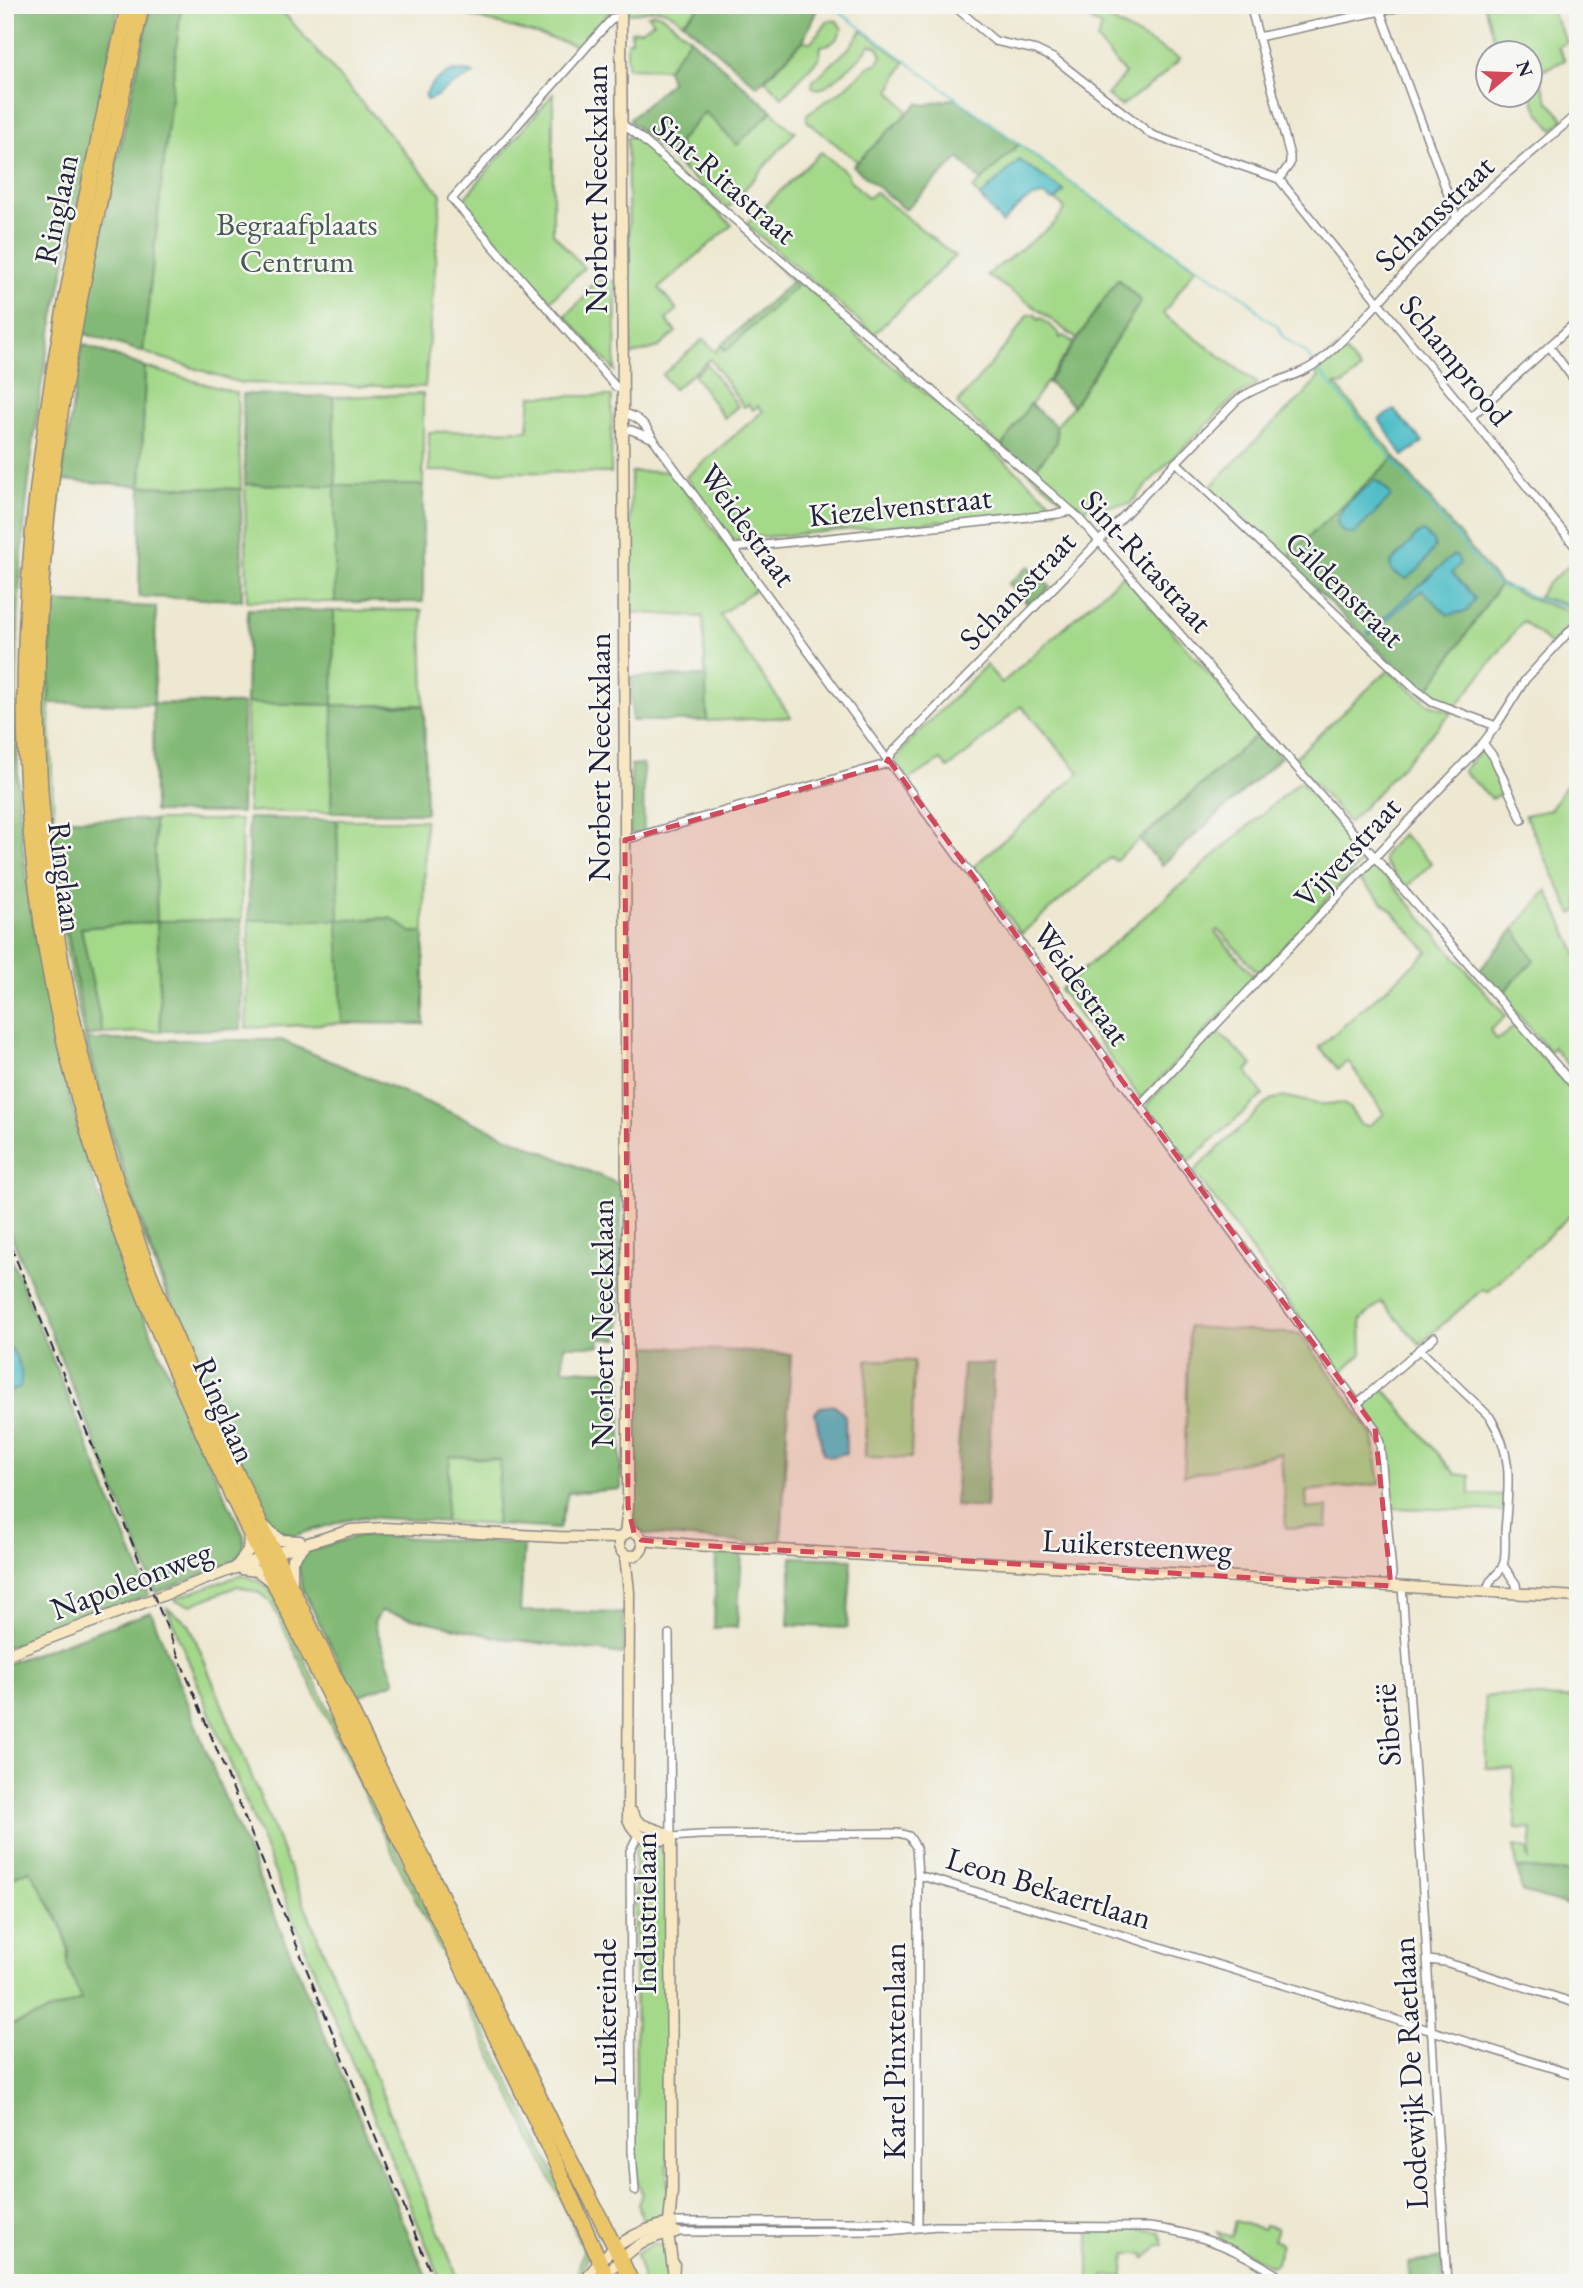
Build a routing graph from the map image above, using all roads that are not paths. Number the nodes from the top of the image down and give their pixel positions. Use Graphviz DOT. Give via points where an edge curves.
graph roads {
  1 [pos="128,5"];
  2 [pos="142,5"];
  3 [pos="953,5"];
  4 [pos="1250,5"];
  5 [pos="1410,5"];
  6 [pos="1379,9"];
  7 [pos="621,11"];
  8 [pos="1258,37"];
  9 [pos="1578,113"];
  10 [pos="622,124"];
  11 [pos="1279,179"];
  12 [pos="1457,219"];
  13 [pos="1379,303"];
  14 [pos="1578,320"];
  15 [pos="1549,346"];
  16 [pos="1578,385"];
  17 [pos="623,390"];
  18 [pos="1578,393"];
  19 [pos="1578,400"];
  20 [pos="623,413"];
  21 [pos="1471,417"];
  22 [pos="623,430"];
  23 [pos="654,440"];
  24 [pos="1176,462"];
  25 [pos="1070,511"];
  26 [pos="1099,541"];
  27 [pos="734,548"];
  28 [pos="1578,550"];
  29 [pos="1578,622"];
  30 [pos="1496,726"];
  31 [pos="1483,743"];
  32 [pos="888,759"];
  33 [pos="1522,820"];
  34 [pos="625,841"];
  35 [pos="1376,858"];
  36 [pos="1578,1090"];
  37 [pos="1140,1105"];
  38 [pos="1434,1337"];
  39 [pos="1419,1349"];
  40 [pos="1358,1403"];
  41 [pos="255,1526"];
  42 [pos="310,1541"];
  43 [pos="630,1544"];
  44 [pos="269,1556"];
  45 [pos="1503,1565"];
  46 [pos="234,1569"];
  47 [pos="1396,1586"];
  48 [pos="277,1588"];
  49 [pos="293,1590"];
  50 [pos="1487,1592"];
  51 [pos="1517,1593"];
  52 [pos="1578,1597"];
  53 [pos="629,1610"];
  54 [pos="669,1634"];
  55 [pos="5,1655"];
  56 [pos="630,1806"];
  57 [pos="638,1835"];
  58 [pos="671,1836"];
  59 [pos="1421,1860"];
  60 [pos="918,1875"];
  61 [pos="1428,1960"];
  62 [pos="1578,2004"];
  63 [pos="1432,2030"];
  64 [pos="1578,2076"];
  65 [pos="635,2191"];
  66 [pos="797,2222"];
  67 [pos="918,2227"];
  68 [pos="672,2228"];
  69 [pos="797,2231"];
  70 [pos="619,2253"];
  71 [pos="603,2275"];
  72 [pos="584,2283"];
  73 [pos="632,2283"];
  74 [pos="673,2283"];
  75 [pos="1288,2283"];
  76 [pos="1447,2283"];
  1 -- 41 [label="highway, Ringlaan" via="64,312 38,477 25,643 30,822 51,975 76,1091 103,1182 162,1338"];
  2 -- 41 [label="highway, Ringlaan" via="76,319 49,496 37,674 44,828 55,923 92,1098 148,1267"];
  3 -- 11 [label="street" via="995,41 1055,59 1152,135"];
  4 -- 8 [label="street"];
  5 -- 6 [label="street"];
  6 -- 8 [label="street"];
  6 -- 12 [label="street"];
  7 -- 10 [label="main road, Norbert Neeckxlaan"];
  7 -- 17 [label="street" via="452,199"];
  8 -- 11 [label="street" via="1290,156"];
  9 -- 12 [label="street, Schansstraat"];
  10 -- 17 [label="main road, Norbert Neeckxlaan"];
  10 -- 25 [label="street, Sint-Ritastraat"];
  11 -- 13 [label="street, Schamprood"];
  12 -- 13 [label="street, Schansstraat"];
  13 -- 21 [label="street, Schamprood"];
  13 -- 24 [label="street, Schansstraat" via="1314,365 1244,395"];
  14 -- 15 [label="street"];
  15 -- 16 [label="street"];
  15 -- 21 [label="street"];
  17 -- 20 [label="main road, Norbert Neeckxlaan"];
  18 -- 19 [label="street"];
  20 -- 22 [label="main road, Norbert Neeckxlaan"];
  20 -- 23 [label="street, Weidestraat" via="638,417"];
  21 -- 28 [label="street, Schamprood"];
  22 -- 23 [label="street"];
  22 -- 34 [label="main road, Norbert Neeckxlaan"];
  23 -- 27 [label="street, Weidestraat"];
  24 -- 26 [label="street, Schansstraat"];
  24 -- 30 [label="street, Gildenstraat" via="1415,689 1432,702"];
  25 -- 26 [label="street, Sint-Ritastraat"];
  25 -- 27 [label="street, Kiezelvenstraat"];
  26 -- 32 [label="street, Schansstraat"];
  26 -- 35 [label="street, Sint-Ritastraat"];
  27 -- 32 [label="street, Weidestraat"];
  29 -- 30 [label="street, Vijverstraat" via="1525,680"];
  30 -- 31 [label="street, Vijverstraat"];
  31 -- 33 [label="street"];
  31 -- 35 [label="street, Vijverstraat"];
  32 -- 34 [label="street, Schansstraat" via="880,766"];
  32 -- 37 [label="street, Weidestraat"];
  34 -- 43 [label="main road, Norbert Neeckxlaan"];
  35 -- 36 [label="street, Sint-Ritastraat"];
  35 -- 37 [label="street, Vijverstraat"];
  37 -- 40 [label="street, Weidestraat"];
  38 -- 39 [label="street"];
  39 -- 40 [label="street"];
  39 -- 45 [label="street" via="1477,1403 1499,1431 1509,1468"];
  40 -- 47 [label="street, Weidestraat" via="1376,1428 1380,1443"];
  41 -- 42 [label="main road" via="281,1540"];
  41 -- 44 [label="highway, Ringlaan"];
  41 -- 46 [label="main road" via="248,1551"];
  42 -- 43 [label="main road, Luikersteenweg" via="351,1530 384,1528"];
  42 -- 44 [label="main road, Luikersteenweg"];
  42 -- 49 [label="main road" via="292,1560"];
  43 -- 47 [label="main road, Luikersteenweg"];
  43 -- 53 [label="main road, Norbert Neeckxlaan"];
  44 -- 46 [label="main road, Napoleonweg"];
  44 -- 48 [label="highway"];
  44 -- 49 [label="highway"];
  45 -- 50 [label="street"];
  45 -- 51 [label="street"];
  46 -- 48 [label="main road" via="257,1571"];
  46 -- 55 [label="main road, Napoleonweg"];
  47 -- 50 [label="main road, Luikersteenweg"];
  47 -- 59 [label="street, Siberië"];
  48 -- 71 [label="highway" via="550,2150"];
  49 -- 70 [label="highway"];
  50 -- 51 [label="main road, Luikersteenweg"];
  51 -- 52 [label="main road, Luikersteenweg"];
  53 -- 56 [label="main road, Luikereinde"];
  54 -- 58 [label="street, Industrielaan"];
  56 -- 57 [label="main road, Luikereinde" via="628,1819"];
  56 -- 58 [label="main road" via="642,1826"];
  57 -- 58 [label="main road" via="658,1841"];
  57 -- 65 [label="street, Luikereinde" via="630,1851"];
  58 -- 60 [label="street, Leon Bekaertlaan" via="899,1833 909,1836 916,1847"];
  58 -- 68 [label="main road, Industrielaan"];
  59 -- 61 [label="street, Lodewijk De Raetlaan"];
  60 -- 63 [label="street, Leon Bekaertlaan"];
  60 -- 67 [label="street, Karel Pinxtenlaan"];
  61 -- 62 [label="street"];
  61 -- 63 [label="street, Lodewijk De Raetlaan"];
  63 -- 64 [label="street, Leon Bekaertlaan"];
  63 -- 76 [label="street, Lodewijk De Raetlaan"];
  66 -- 67 [label="street" via="887,2222"];
  66 -- 68 [label="street"];
  66 -- 69 [label="street"];
  67 -- 69 [label="street"];
  67 -- 75 [label="street" via="1116,2225 1174,2230 1233,2249"];
  68 -- 69 [label="street"];
  68 -- 70 [label="main road" via="646,2235"];
  68 -- 74 [label="main road, Industrielaan"];
  70 -- 71 [label="main road"];
  70 -- 73 [label="highway"];
  71 -- 72 [label="main road"];
}
